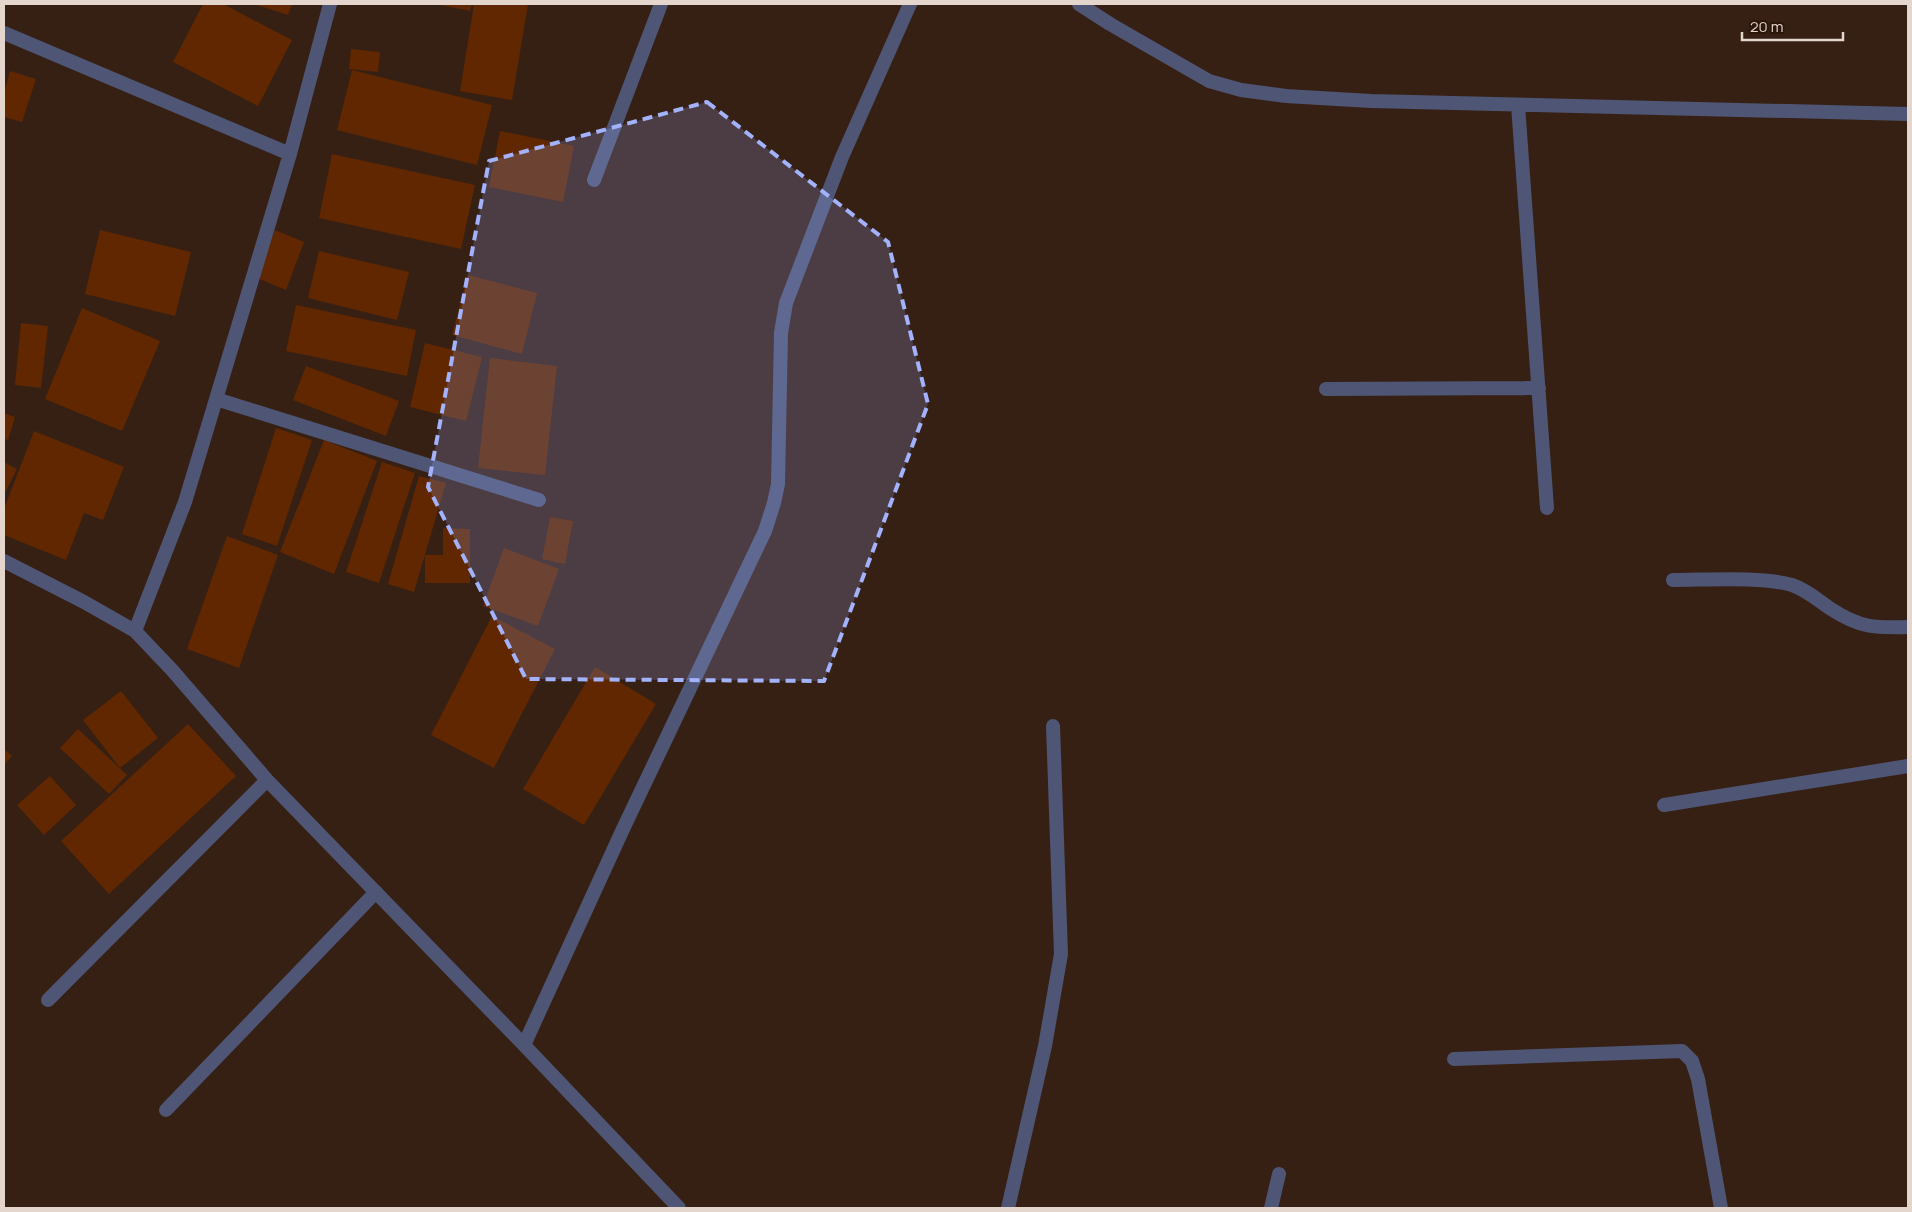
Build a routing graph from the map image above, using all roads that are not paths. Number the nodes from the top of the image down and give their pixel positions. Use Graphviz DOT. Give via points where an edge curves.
graph roads {
  1 [pos="330,4"];
  2 [pos="660,4"];
  3 [pos="910,4"];
  4 [pos="1079,4"];
  5 [pos="4,33"];
  6 [pos="1518,105"];
  7 [pos="1908,114"];
  8 [pos="290,154"];
  9 [pos="594,180"];
  10 [pos="1539,388"];
  11 [pos="1326,389"];
  12 [pos="216,399"];
  13 [pos="540,500"];
  14 [pos="1547,508"];
  15 [pos="4,561"];
  16 [pos="1673,580"];
  17 [pos="1908,627"];
  18 [pos="135,630"];
  19 [pos="1053,726"];
  20 [pos="1908,766"];
  21 [pos="267,780"];
  22 [pos="1664,805"];
  23 [pos="376,892"];
  24 [pos="48,1000"];
  25 [pos="524,1045"];
  26 [pos="1454,1059"];
  27 [pos="166,1110"];
  28 [pos="1279,1174"];
  29 [pos="679,1208"];
  30 [pos="1008,1208"];
  31 [pos="1270,1208"];
  32 [pos="1721,1208"];
  1 -- 8 [label="street"];
  2 -- 9 [label="street"];
  3 -- 25 [label="street" via="842,157 786,303 781,333 778,484 765,530"];
  4 -- 6 [label="street" via="1209,81 1241,90 1371,101"];
  5 -- 8 [label="street"];
  6 -- 7 [label="street"];
  6 -- 10 [label="street"];
  8 -- 12 [label="street"];
  10 -- 11 [label="street"];
  10 -- 14 [label="street"];
  12 -- 13 [label="street"];
  12 -- 18 [label="street" via="185,502"];
  15 -- 18 [label="street"];
  16 -- 17 [label="street" via="1762,581 1792,586 1815,596 1850,621 1873,628"];
  18 -- 21 [label="street"];
  19 -- 30 [label="street" via="1061,954"];
  20 -- 22 [label="street"];
  21 -- 23 [label="street"];
  21 -- 24 [label="street"];
  23 -- 25 [label="street"];
  23 -- 27 [label="street"];
  25 -- 29 [label="street"];
  26 -- 32 [label="street" via="1682,1051 1692,1061 1698,1079"];
  28 -- 31 [label="street"];
}
